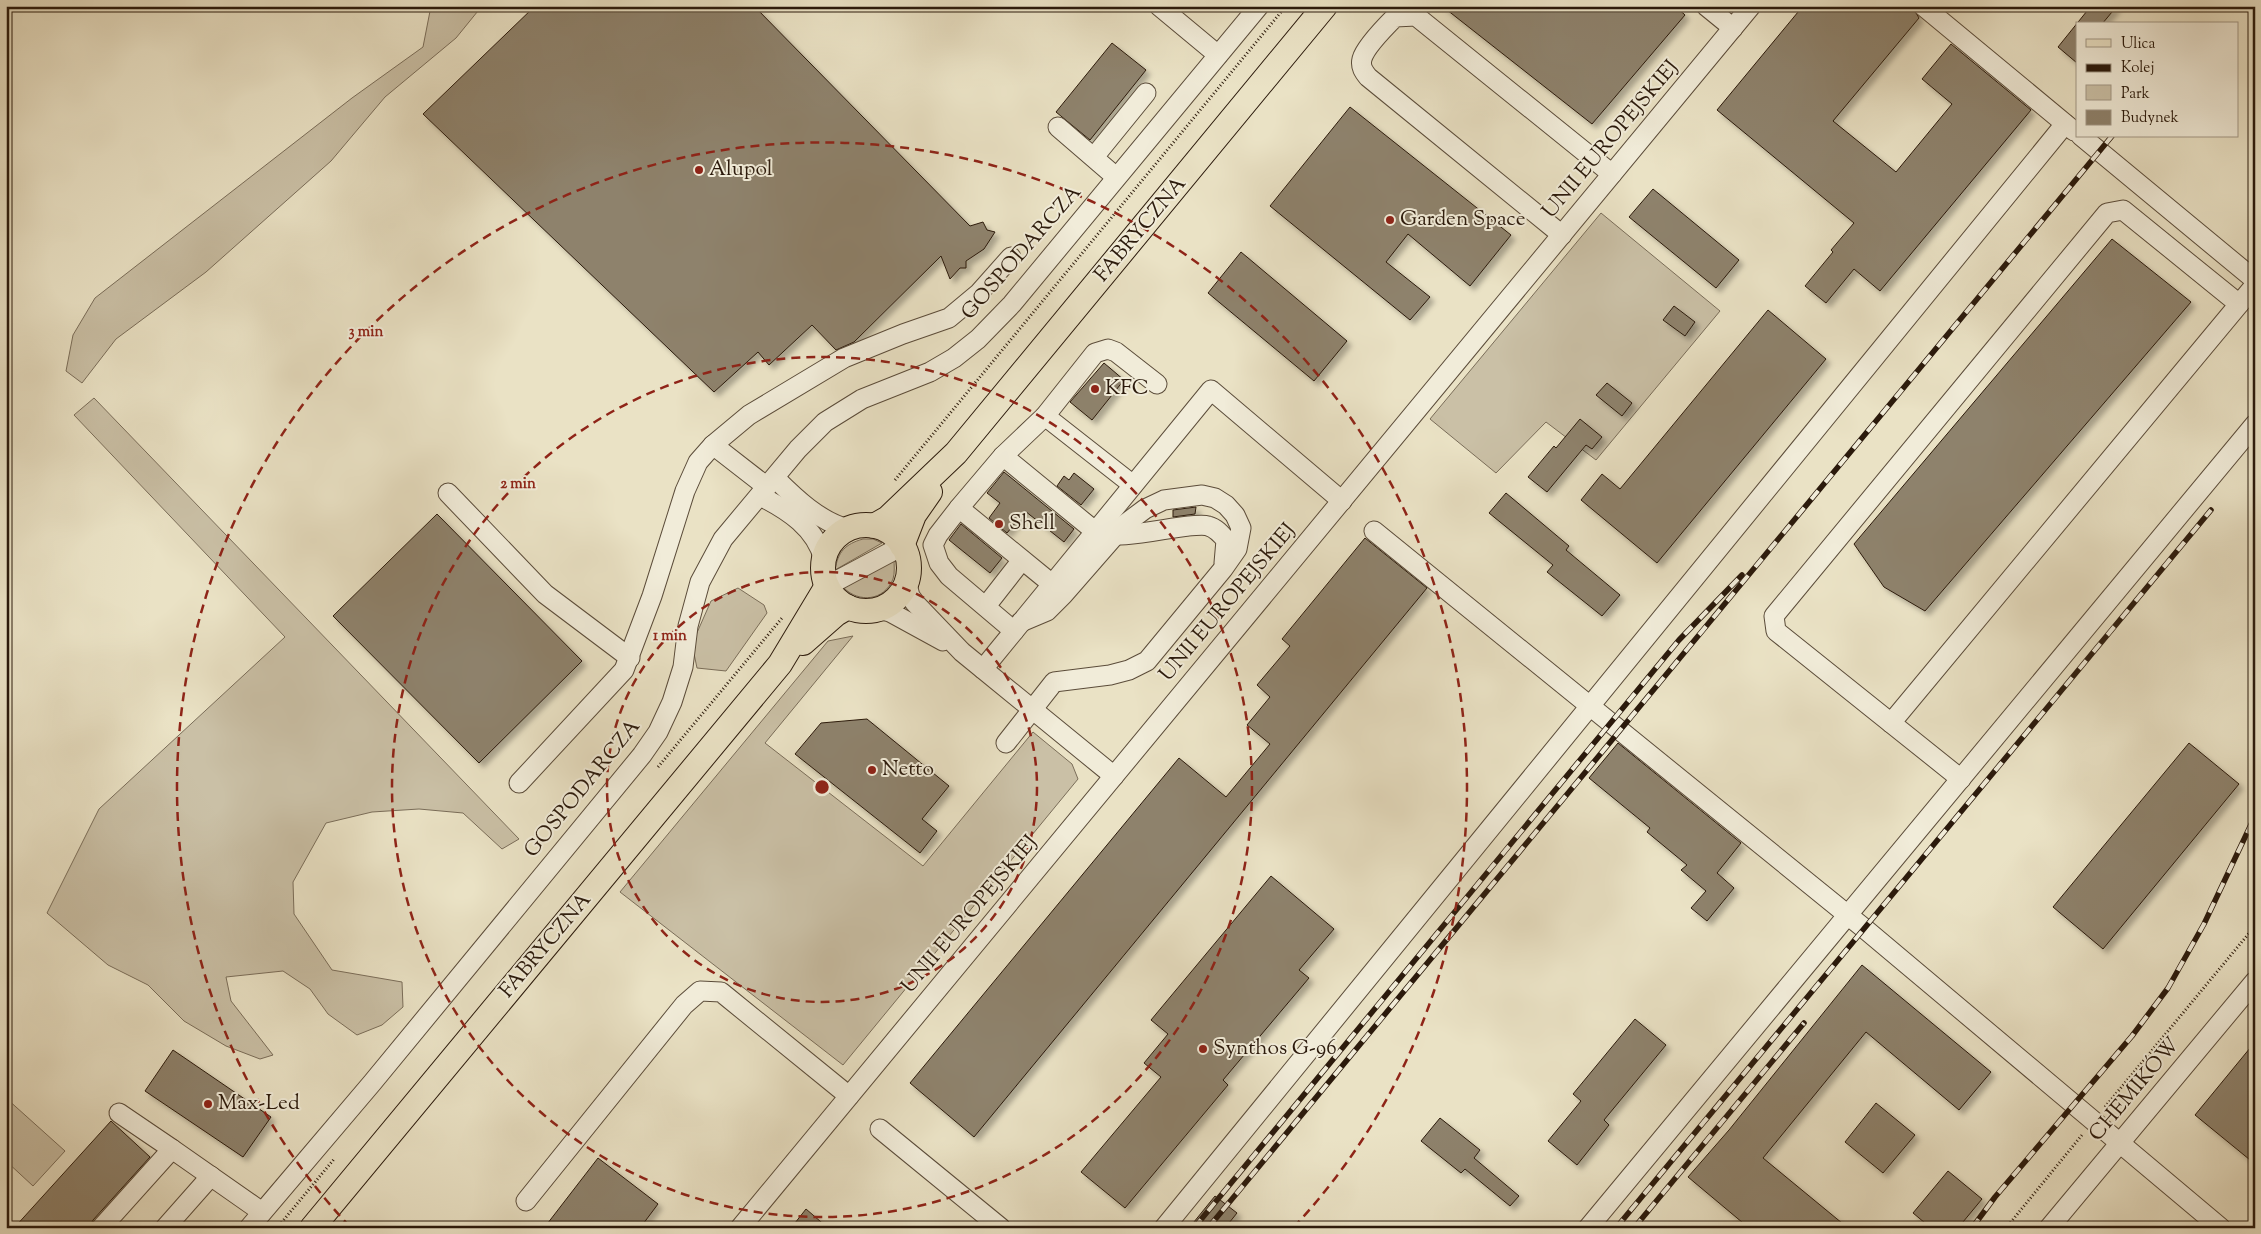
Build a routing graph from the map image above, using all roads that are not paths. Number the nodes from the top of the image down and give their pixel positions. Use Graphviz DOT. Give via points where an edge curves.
graph roads {
  1 [pos="1159,6"];
  2 [pos="1259,6"];
  3 [pos="1325,6"];
  4 [pos="1706,6"];
  5 [pos="1751,6"];
  6 [pos="1923,6"];
  7 [pos="1733,28"];
  8 [pos="1218,55"];
  9 [pos="1146,93"];
  10 [pos="1058,126"];
  11 [pos="2071,129"];
  12 [pos="2084,138"];
  13 [pos="1094,157"];
  14 [pos="1612,174"];
  15 [pos="1116,177"];
  16 [pos="1562,234"];
  17 [pos="1011,257"];
  18 [pos="2255,280"];
  19 [pos="2255,285"];
  20 [pos="2239,304"];
  21 [pos="1157,384"];
  22 [pos="1045,416"];
  23 [pos="2255,424"];
  24 [pos="713,445"];
  25 [pos="956,453"];
  26 [pos="1003,456"];
  27 [pos="1133,485"];
  28 [pos="768,487"];
  29 [pos="448,493"];
  30 [pos="1342,501"];
  31 [pos="959,508"];
  32 [pos="874,526"];
  33 [pos="848,529"];
  34 [pos="1374,531"];
  35 [pos="1096,532"];
  36 [pos="1115,536"];
  37 [pos="902,546"];
  38 [pos="824,560"];
  39 [pos="1022,560"];
  40 [pos="1223,569"];
  41 [pos="906,581"];
  42 [pos="1052,584"];
  43 [pos="827,586"];
  44 [pos="986,606"];
  45 [pos="848,607"];
  46 [pos="876,609"];
  47 [pos="1018,626"];
  48 [pos="962,652"];
  49 [pos="630,658"];
  50 [pos="780,664"];
  51 [pos="983,669"];
  52 [pos="1591,706"];
  53 [pos="1032,710"];
  54 [pos="1891,723"];
  55 [pos="1006,743"];
  56 [pos="1114,776"];
  57 [pos="1961,779"];
  58 [pos="519,783"];
  59 [pos="1848,916"];
  60 [pos="2255,981"];
  61 [pos="849,1096"];
  62 [pos="119,1113"];
  63 [pos="880,1129"];
  64 [pos="2120,1142"];
  65 [pos="172,1149"];
  66 [pos="211,1176"];
  67 [pos="526,1201"];
  68 [pos="262,1212"];
  69 [pos="101,1228"];
  70 [pos="165,1228"];
  71 [pos="249,1228"];
  72 [pos="312,1228"];
  73 [pos="740,1228"];
  74 [pos="1001,1228"];
  75 [pos="1164,1228"];
  76 [pos="1588,1228"];
  77 [pos="2049,1228"];
  78 [pos="2221,1228"];
  1 -- 8 [label="street"];
  2 -- 8 [label="street, GOSPODARCZA"];
  3 -- 25 [label="main road, FABRYCZNA"];
  4 -- 7 [label="street"];
  5 -- 7 [label="street, UNII EUROPEJSKIEJ"];
  6 -- 11 [label="street"];
  7 -- 14 [label="street, UNII EUROPEJSKIEJ"];
  8 -- 15 [label="street, GOSPODARCZA"];
  9 -- 13 [label="street"];
  10 -- 13 [label="street"];
  11 -- 52 [label="street"];
  12 -- 18 [label="street"];
  13 -- 15 [label="street"];
  14 -- 16 [label="street, UNII EUROPEJSKIEJ"];
  14 -- 16 [label="street" via="1416,16 1395,17 1386,26 1362,58 1362,69 1368,78"];
  15 -- 28 [label="street, GOSPODARCZA" via="1012,304 978,339 930,372 862,400 825,422"];
  16 -- 30 [label="street, UNII EUROPEJSKIEJ"];
  17 -- 24 [label="street" via="979,293 949,318 844,358 748,415"];
  19 -- 20 [label="street"];
  20 -- 54 [label="street"];
  20 -- 54 [label="street" via="2123,210 2107,213 1774,616 1776,631"];
  21 -- 22 [label="street" via="1116,352 1102,350 1095,354"];
  22 -- 26 [label="street"];
  22 -- 27 [label="street"];
  23 -- 57 [label="street"];
  24 -- 28 [label="street"];
  24 -- 49 [label="street" via="698,462 684,491"];
  25 -- 32 [label="main road, FABRYCZNA" via="902,506"];
  25 -- 37 [label="main road, FABRYCZNA" via="914,515"];
  26 -- 31 [label="street"];
  26 -- 35 [label="street"];
  27 -- 30 [label="street" via="1211,390"];
  27 -- 35 [label="street"];
  28 -- 33 [label="street" via="796,498 824,520"];
  28 -- 38 [label="street" via="777,504 813,534"];
  28 -- 68 [label="street, GOSPODARCZA" via="723,539 700,582 688,626 683,667 672,702 658,732 642,755"];
  29 -- 49 [label="street" via="545,594"];
  30 -- 56 [label="street, UNII EUROPEJSKIEJ"];
  31 -- 39 [label="street"];
  31 -- 44 [label="street" via="938,535 933,545 934,553 946,573"];
  32 -- 33 [label="main road"];
  32 -- 37 [label="main road" via="892,534"];
  33 -- 38 [label="main road" via="832,541"];
  34 -- 52 [label="street"];
  35 -- 36 [label="street"];
  35 -- 42 [label="street"];
  36 -- 40 [label="street" via="1206,525 1217,530 1226,540"];
  36 -- 40 [label="street" via="1135,516 1164,500 1202,495 1215,498 1235,515 1241,528 1237,549"];
  36 -- 47 [label="street" via="1046,611"];
  37 -- 41 [label="main road" via="908,564"];
  37 -- 43 [label="street"];
  38 -- 43 [label="main road"];
  39 -- 42 [label="street"];
  39 -- 44 [label="street"];
  40 -- 53 [label="street" via="1147,661 1110,675 1054,682"];
  41 -- 46 [label="main road" via="895,599"];
  41 -- 48 [label="street" via="915,603"];
  42 -- 47 [label="street"];
  43 -- 45 [label="main road"];
  43 -- 50 [label="main road, FABRYCZNA"];
  44 -- 47 [label="street"];
  45 -- 46 [label="main road"];
  45 -- 50 [label="main road, FABRYCZNA" via="826,622"];
  46 -- 48 [label="street" via="890,612"];
  47 -- 51 [label="street"];
  48 -- 51 [label="street"];
  49 -- 58 [label="street" via="624,670"];
  50 -- 72 [label="main road, FABRYCZNA"];
  51 -- 53 [label="street"];
  52 -- 59 [label="street"];
  52 -- 75 [label="street"];
  53 -- 55 [label="street"];
  53 -- 56 [label="street"];
  54 -- 57 [label="street"];
  56 -- 61 [label="street, UNII EUROPEJSKIEJ"];
  57 -- 59 [label="street"];
  59 -- 64 [label="street"];
  59 -- 76 [label="street"];
  60 -- 64 [label="street, CHEMIKÓW"];
  61 -- 67 [label="street" via="721,992 700,991 684,1005"];
  61 -- 73 [label="street, UNII EUROPEJSKIEJ"];
  62 -- 65 [label="street"];
  63 -- 74 [label="street"];
  64 -- 77 [label="street, CHEMIKÓW"];
  64 -- 78 [label="street"];
  65 -- 66 [label="street"];
  65 -- 69 [label="street"];
  66 -- 68 [label="street"];
  66 -- 70 [label="street"];
  68 -- 71 [label="street, GOSPODARCZA"];
}
